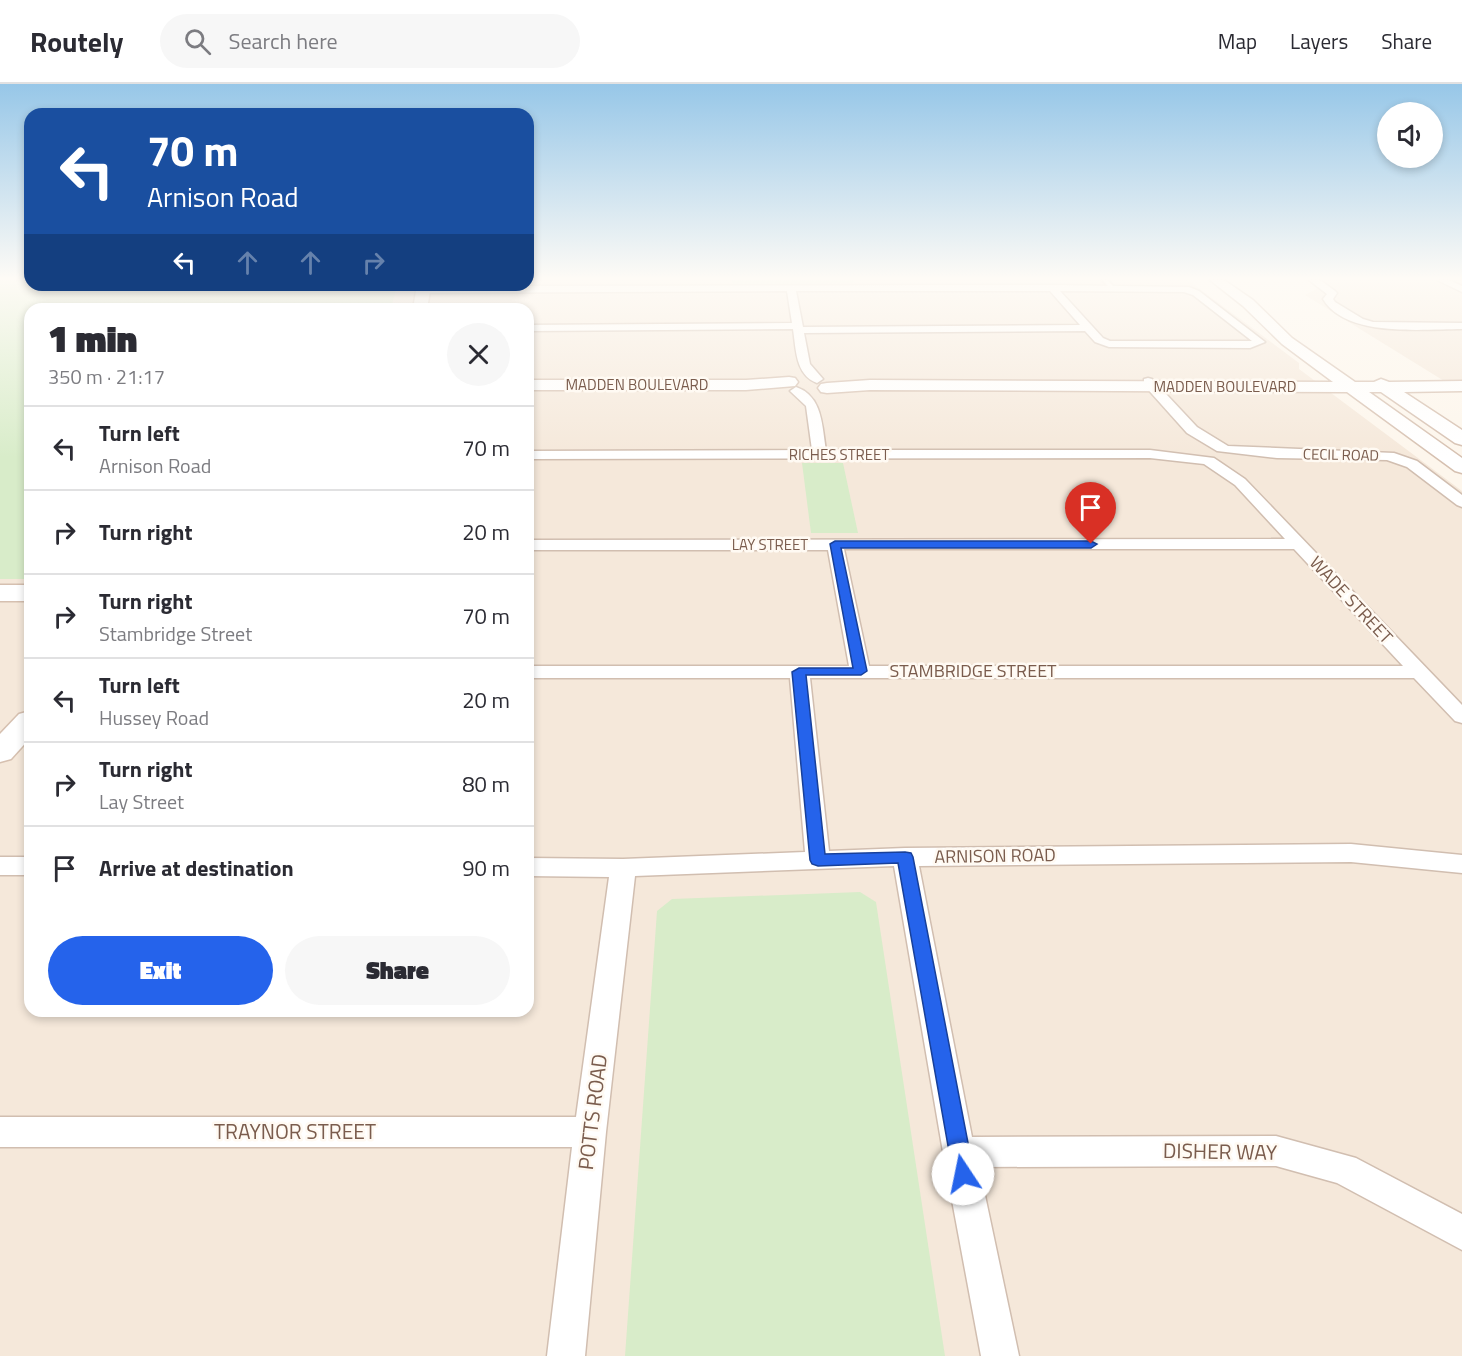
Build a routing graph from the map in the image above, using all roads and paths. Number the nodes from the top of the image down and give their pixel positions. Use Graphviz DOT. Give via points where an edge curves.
graph roads {
  1 [pos="797,339"];
  2 [pos="1099,339"];
  3 [pos="1258,339"];
  4 [pos="1285,339"];
  5 [pos="1375,379"];
  6 [pos="1462,380"];
  7 [pos="795,381"];
  8 [pos="1150,384"];
  9 [pos="1346,384"];
  10 [pos="534,385"];
  11 [pos="1462,386"];
  12 [pos="820,389"];
  13 [pos="1192,430"];
  14 [pos="1462,439"];
  15 [pos="1194,448"];
  16 [pos="820,454"];
  17 [pos="1150,454"];
  18 [pos="534,455"];
  19 [pos="1230,455"];
  20 [pos="1207,461"];
  21 [pos="1462,467"];
  22 [pos="1240,482"];
  23 [pos="1462,502"];
  24 [pos="835,544"];
  25 [pos="1299,544"];
  26 [pos="534,545"];
  27 [pos="0,593"];
  28 [pos="24,593"];
  29 [pos="861,671"];
  30 [pos="534,672"];
  31 [pos="799,672"];
  32 [pos="1418,672"];
  33 [pos="1462,717"];
  34 [pos="24,726"];
  35 [pos="0,752"];
  36 [pos="905,857"];
  37 [pos="818,860"];
  38 [pos="1462,864"];
  39 [pos="0,866"];
  40 [pos="24,866"];
  41 [pos="534,867"];
  42 [pos="623,868"];
  43 [pos="0,1132"];
  44 [pos="590,1132"];
  45 [pos="959,1152"];
  46 [pos="1462,1233"];
  47 [pos="566,1356"];
  48 [pos="1000,1356"];
  1 -- 7 [label="street"];
  2 -- 3 [label="street" via="1114,345 1259,343"];
  4 -- 9 [label="street"];
  5 -- 6 [label="street"];
  5 -- 9 [label="street, MADDEN BOULEVARD"];
  5 -- 11 [label="street"];
  5 -- 14 [label="street"];
  7 -- 10 [label="street, MADDEN BOULEVARD" via="746,385"];
  7 -- 12 [label="street, MADDEN BOULEVARD"];
  7 -- 12 [label="street"];
  8 -- 9 [label="street, MADDEN BOULEVARD"];
  8 -- 12 [label="street, MADDEN BOULEVARD" via="870,385"];
  8 -- 13 [label="street"];
  9 -- 21 [label="street"];
  12 -- 16 [label="street"];
  13 -- 15 [label="street"];
  13 -- 19 [label="street"];
  15 -- 17 [label="street, RICHES STREET"];
  15 -- 19 [label="street, RICHES STREET"];
  15 -- 20 [label="street, WADE STREET" via="1194,455"];
  16 -- 17 [label="street, RICHES STREET"];
  16 -- 18 [label="street, RICHES STREET"];
  17 -- 20 [label="street, RICHES STREET"];
  19 -- 20 [label="street, RICHES STREET"];
  19 -- 22 [label="street, WADE STREET"];
  19 -- 23 [label="street, CECIL ROAD" via="1389,456 1412,464"];
  20 -- 22 [label="street, WADE STREET"];
  22 -- 25 [label="street, WADE STREET"];
  24 -- 25 [label="street, LAY STREET"];
  24 -- 26 [label="street, LAY STREET"];
  24 -- 29 [label="street"];
  25 -- 32 [label="street, WADE STREET"];
  27 -- 28 [label="street"];
  29 -- 31 [label="street, STAMBRIDGE STREET"];
  29 -- 32 [label="street, STAMBRIDGE STREET"];
  30 -- 31 [label="street, STAMBRIDGE STREET"];
  31 -- 37 [label="street"];
  32 -- 33 [label="street, WADE STREET"];
  34 -- 35 [label="street"];
  36 -- 37 [label="street, ARNISON ROAD"];
  36 -- 38 [label="street, ARNISON ROAD" via="1351,853"];
  36 -- 45 [label="street"];
  37 -- 42 [label="street, ARNISON ROAD"];
  39 -- 40 [label="street"];
  41 -- 42 [label="street, ARNISON ROAD"];
  42 -- 44 [label="street, POTTS ROAD"];
  43 -- 44 [label="street, TRAYNOR STREET"];
  44 -- 47 [label="street, POTTS ROAD"];
  45 -- 46 [label="street, DISHER WAY" via="1276,1150 1344,1169"];
  45 -- 48 [label="street"];
}
